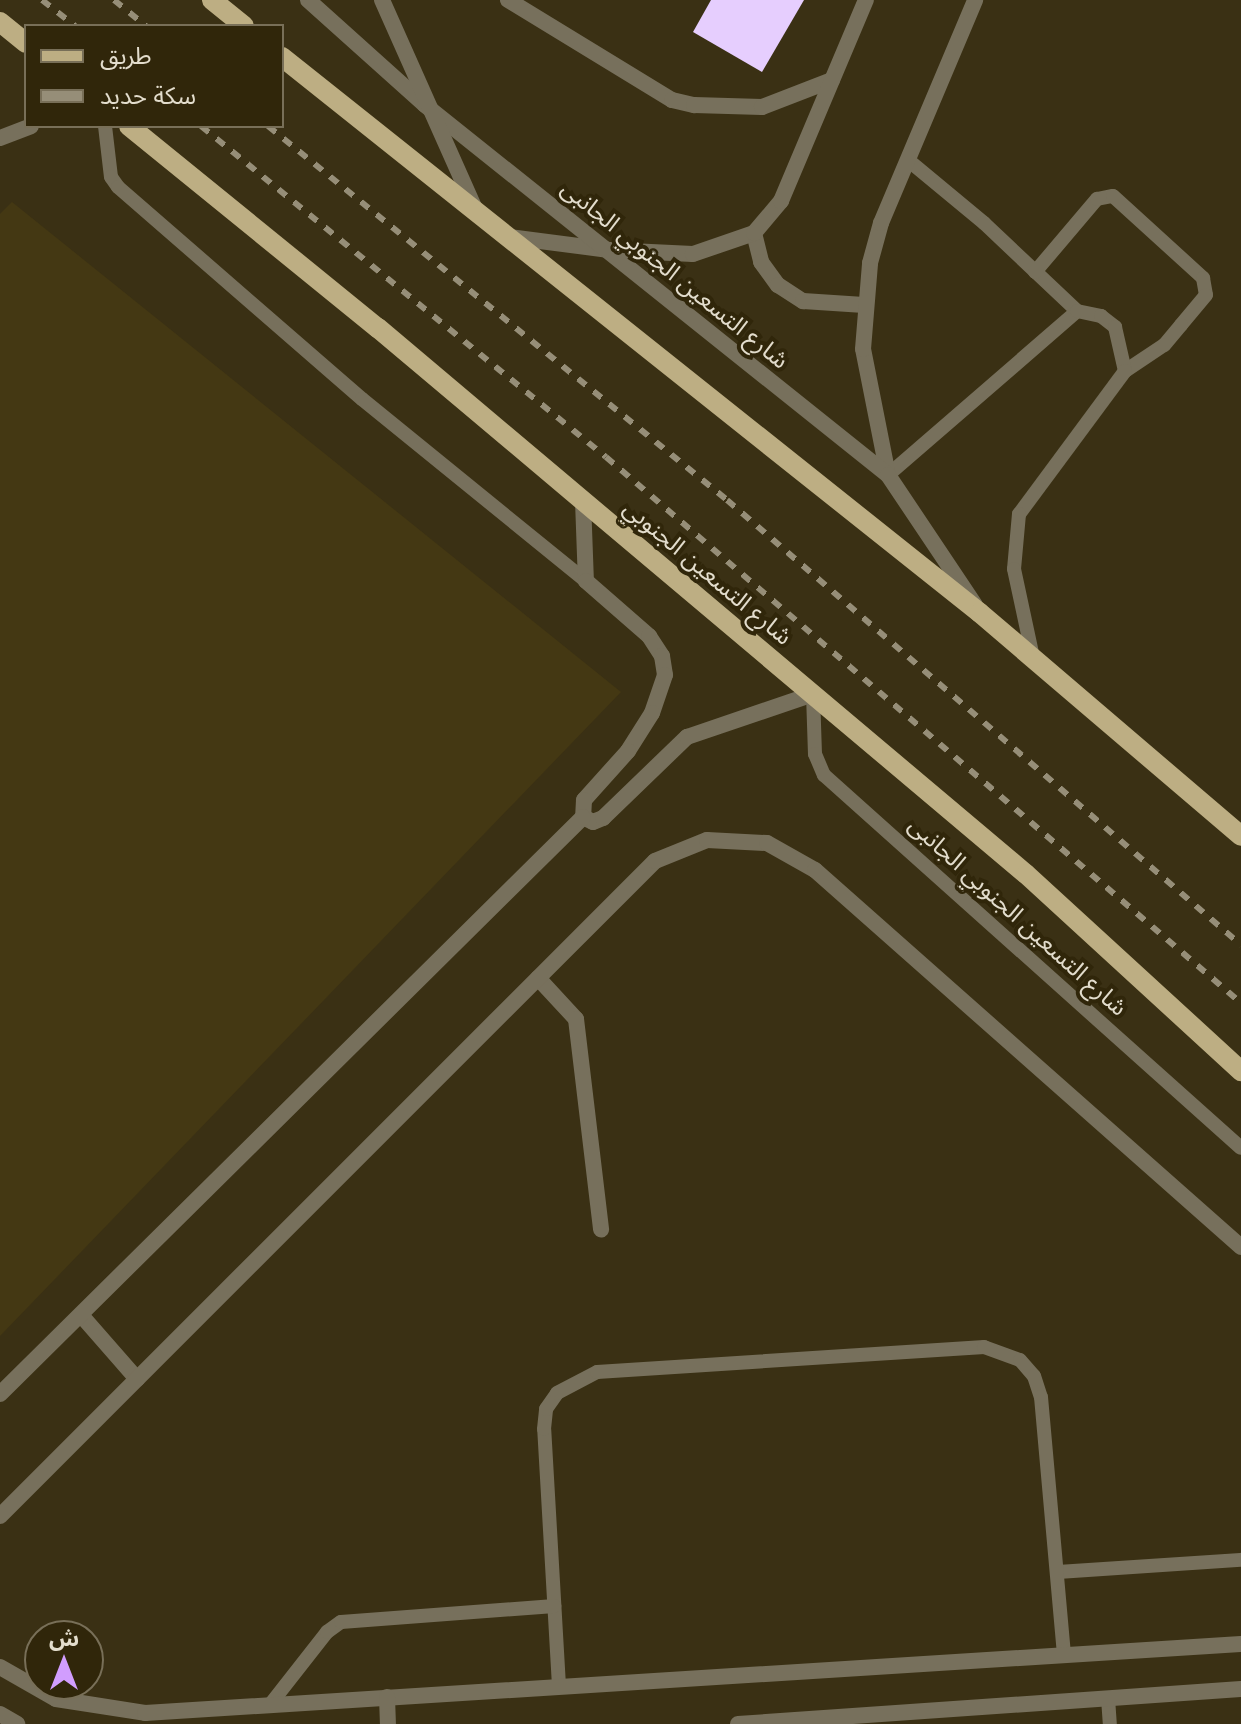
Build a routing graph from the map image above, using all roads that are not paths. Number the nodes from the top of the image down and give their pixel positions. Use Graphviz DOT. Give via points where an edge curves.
graph roads {
  1 [pos="212,0"];
  2 [pos="308,0"];
  3 [pos="382,0"];
  4 [pos="508,0"];
  5 [pos="866,0"];
  6 [pos="975,0"];
  7 [pos="0,22"];
  8 [pos="242,24"];
  9 [pos="24,41"];
  10 [pos="284,59"];
  11 [pos="832,80"];
  12 [pos="425,105"];
  13 [pos="26,128"];
  14 [pos="105,128"];
  15 [pos="131,128"];
  16 [pos="0,138"];
  17 [pos="908,160"];
  18 [pos="479,217"];
  19 [pos="754,233"];
  20 [pos="503,236"];
  21 [pos="609,250"];
  22 [pos="1035,272"];
  23 [pos="864,305"];
  24 [pos="1077,311"];
  25 [pos="1125,371"];
  26 [pos="888,475"];
  27 [pos="583,501"];
  28 [pos="586,581"];
  29 [pos="980,613"];
  30 [pos="1033,658"];
  31 [pos="813,694"];
  32 [pos="583,817"];
  33 [pos="1241,836"];
  34 [pos="538,978"];
  35 [pos="1241,1071"];
  36 [pos="1241,1148"];
  37 [pos="601,1230"];
  38 [pos="1241,1247"];
  39 [pos="81,1315"];
  40 [pos="137,1379"];
  41 [pos="0,1394"];
  42 [pos="0,1516"];
  43 [pos="1241,1560"];
  44 [pos="1058,1572"];
  45 [pos="554,1606"];
  46 [pos="1241,1644"];
  47 [pos="1064,1656"];
  48 [pos="0,1667"];
  49 [pos="559,1686"];
  50 [pos="1241,1689"];
  51 [pos="387,1697"];
  52 [pos="1108,1698"];
  53 [pos="269,1706"];
  54 [pos="0,1714"];
  55 [pos="838,1721"];
  56 [pos="778,1723"];
  57 [pos="17,1724"];
  58 [pos="388,1724"];
  59 [pos="738,1724"];
  60 [pos="1110,1724"];
  1 -- 8 [label="main road"];
  2 -- 12 [label="street, شارع التسعين الجنوبي الجانبى"];
  3 -- 12 [label="street"];
  4 -- 11 [label="street" via="672,100 762,107"];
  5 -- 11 [label="street"];
  6 -- 17 [label="street"];
  7 -- 9 [label="main road"];
  10 -- 18 [label="main road"];
  11 -- 19 [label="street" via="781,201"];
  12 -- 18 [label="street"];
  12 -- 21 [label="street, شارع التسعين الجنوبي الجانبى"];
  13 -- 16 [label="street"];
  14 -- 28 [label="lane" via="111,177 118,187 362,399"];
  15 -- 27 [label="main road, شارع التسعين الجنوبي"];
  17 -- 22 [label="lane"];
  17 -- 23 [label="street" via="881,223"];
  18 -- 20 [label="main road"];
  19 -- 21 [label="street" via="693,254"];
  19 -- 23 [label="street" via="761,262 778,285 803,301"];
  20 -- 21 [label="street"];
  20 -- 29 [label="main road"];
  21 -- 26 [label="street, شارع التسعين الجنوبي الجانبى"];
  22 -- 24 [label="lane"];
  22 -- 25 [label="lane" via="1097,199 1113,196 1203,278 1206,295 1181,325 1164,345"];
  23 -- 26 [label="street" via="867,387"];
  24 -- 25 [label="lane" via="1101,316 1115,327"];
  24 -- 26 [label="lane"];
  25 -- 30 [label="lane" via="1019,514 1014,569"];
  26 -- 29 [label="street, شارع التسعين الجنوبي الجانبى"];
  27 -- 28 [label="street"];
  27 -- 31 [label="main road, شارع التسعين الجنوبي"];
  28 -- 32 [label="street" via="649,636 662,656 665,675 652,713 628,751 584,800"];
  29 -- 30 [label="main road"];
  30 -- 33 [label="main road"];
  31 -- 32 [label="street" via="687,737 603,818 593,822"];
  31 -- 35 [label="main road, شارع التسعين الجنوبي" via="1026,874"];
  31 -- 36 [label="lane, شارع التسعين الجنوبي الجانبى" via="815,754 824,775"];
  32 -- 39 [label="street"];
  34 -- 37 [label="street" via="576,1019"];
  34 -- 38 [label="street" via="655,861 707,840 767,843 815,870"];
  34 -- 40 [label="street"];
  39 -- 40 [label="street"];
  39 -- 41 [label="street"];
  40 -- 42 [label="street"];
  43 -- 44 [label="lane"];
  44 -- 45 [label="lane" via="1041,1397 1034,1376 1005,1351 984,1347 597,1372 567,1385 546,1409"];
  44 -- 47 [label="lane"];
  45 -- 49 [label="lane"];
  45 -- 53 [label="lane" via="341,1622 327,1632"];
  46 -- 47 [label="street"];
  47 -- 49 [label="street"];
  48 -- 53 [label="street" via="56,1699 106,1711"];
  49 -- 51 [label="street"];
  50 -- 52 [label="street"];
  51 -- 53 [label="street"];
  51 -- 58 [label="street"];
  52 -- 55 [label="street"];
  52 -- 60 [label="lane"];
  54 -- 57 [label="street"];
  55 -- 56 [label="street"];
  56 -- 59 [label="street"];
}
